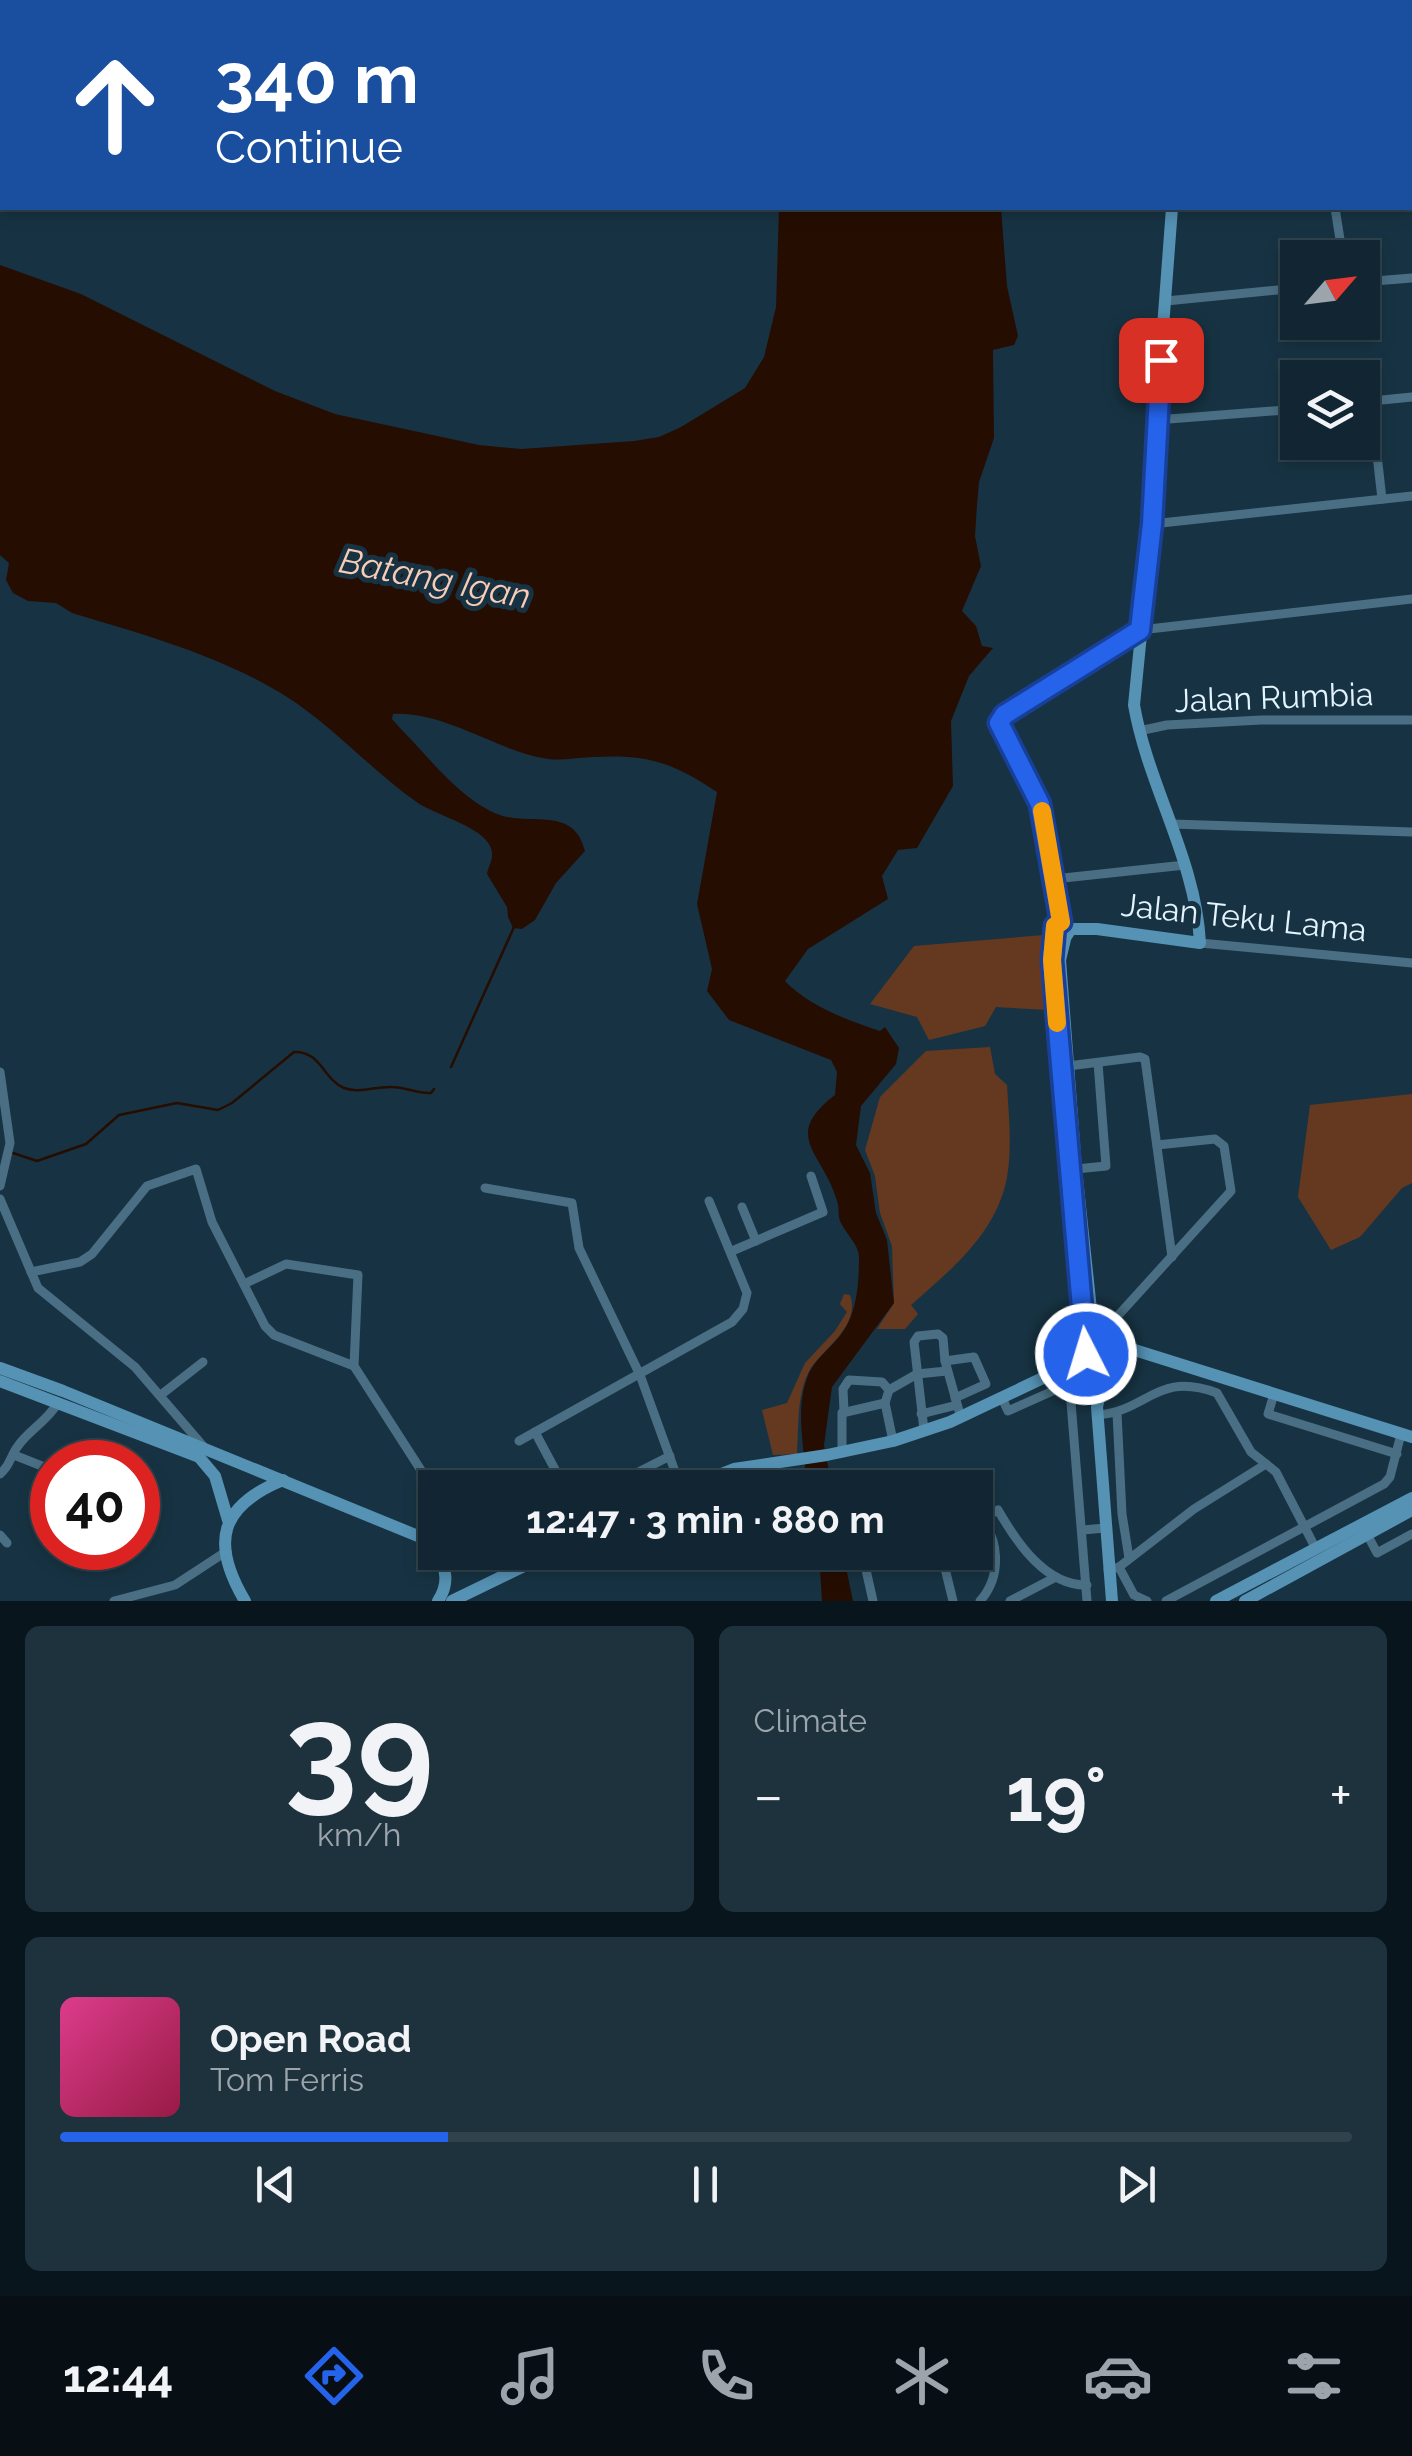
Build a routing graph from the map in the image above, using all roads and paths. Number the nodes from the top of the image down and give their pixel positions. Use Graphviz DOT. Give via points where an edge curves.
graph roads {
  1 [pos="1172,210"];
  2 [pos="1335,210"];
  3 [pos="1339,240"];
  4 [pos="1412,278"];
  5 [pos="1380,281"];
  6 [pos="1280,290"];
  7 [pos="1166,300"];
  8 [pos="1412,398"];
  9 [pos="1380,401"];
  10 [pos="1280,410"];
  11 [pos="1156,420"];
  12 [pos="1376,460"];
  13 [pos="1412,496"];
  14 [pos="1382,499"];
  15 [pos="1152,524"];
  16 [pos="1412,600"];
  17 [pos="1140,630"];
  18 [pos="1412,720"];
  19 [pos="1138,731"];
  20 [pos="1172,824"];
  21 [pos="1412,832"];
  22 [pos="1185,866"];
  23 [pos="1054,880"];
  24 [pos="1063,929"];
  25 [pos="1200,944"];
  26 [pos="1412,963"];
  27 [pos="1098,1062"];
  28 [pos="1068,1066"];
  29 [pos="0,1072"];
  30 [pos="1157,1146"];
  31 [pos="1076,1169"];
  32 [pos="811,1176"];
  33 [pos="0,1186"];
  34 [pos="485,1188"];
  35 [pos="0,1199"];
  36 [pos="709,1201"];
  37 [pos="742,1206"];
  38 [pos="756,1240"];
  39 [pos="732,1251"];
  40 [pos="1172,1257"];
  41 [pos="31,1272"];
  42 [pos="244,1284"];
  43 [pos="1088,1296"];
  44 [pos="1083,1316"];
  45 [pos="1114,1320"];
  46 [pos="1110,1346"];
  47 [pos="1090,1352"];
  48 [pos="203,1362"];
  49 [pos="354,1366"];
  50 [pos="946,1366"];
  51 [pos="0,1368"];
  52 [pos="1063,1368"];
  53 [pos="1190,1369"];
  54 [pos="917,1374"];
  55 [pos="640,1375"];
  56 [pos="1090,1380"];
  57 [pos="0,1381"];
  58 [pos="1036,1381"];
  59 [pos="1186,1384"];
  60 [pos="889,1390"];
  61 [pos="162,1394"];
  62 [pos="1274,1394"];
  63 [pos="58,1403"];
  64 [pos="886,1403"];
  65 [pos="1005,1404"];
  66 [pos="958,1407"];
  67 [pos="844,1410"];
  68 [pos="1098,1411"];
  69 [pos="1117,1413"];
  70 [pos="921,1414"];
  71 [pos="924,1430"];
  72 [pos="535,1432"];
  73 [pos="1407,1436"];
  74 [pos="519,1441"];
  75 [pos="893,1441"];
  76 [pos="205,1448"];
  77 [pos="835,1454"];
  78 [pos="1397,1454"];
  79 [pos="14,1455"];
  80 [pos="670,1456"];
  81 [pos="30,1461"];
  82 [pos="1266,1464"];
  83 [pos="421,1470"];
  84 [pos="555,1470"];
  85 [pos="642,1470"];
  86 [pos="676,1470"];
  87 [pos="731,1470"];
  88 [pos="0,1474"];
  89 [pos="283,1480"];
  90 [pos="1412,1498"];
  91 [pos="1412,1510"];
  92 [pos="993,1512"];
  93 [pos="228,1520"];
  94 [pos="1304,1524"];
  95 [pos="1105,1528"];
  96 [pos="1083,1530"];
  97 [pos="1367,1534"];
  98 [pos="1412,1534"];
  99 [pos="418,1538"];
  100 [pos="993,1546"];
  101 [pos="1316,1549"];
  102 [pos="227,1551"];
  103 [pos="1129,1558"];
  104 [pos="1114,1568"];
  105 [pos="444,1570"];
  106 [pos="514,1570"];
  107 [pos="866,1570"];
  108 [pos="945,1570"];
  109 [pos="1054,1578"];
  110 [pos="1088,1585"];
  111 [pos="1249,1600"];
  112 [pos="114,1601"];
  113 [pos="245,1601"];
  114 [pos="438,1601"];
  115 [pos="452,1601"];
  116 [pos="873,1601"];
  117 [pos="953,1601"];
  118 [pos="980,1601"];
  119 [pos="1010,1601"];
  120 [pos="1087,1601"];
  121 [pos="1112,1601"];
  122 [pos="1146,1601"];
  123 [pos="1166,1601"];
  124 [pos="1216,1601"];
  1 -- 7 [label="street"];
  2 -- 3 [label="street"];
  4 -- 5 [label="street"];
  6 -- 7 [label="street"];
  7 -- 11 [label="street"];
  8 -- 9 [label="street"];
  10 -- 11 [label="street"];
  11 -- 15 [label="street"];
  12 -- 14 [label="street"];
  13 -- 14 [label="street"];
  14 -- 15 [label="street"];
  15 -- 17 [label="street"];
  16 -- 17 [label="street"];
  17 -- 19 [label="street"];
  17 -- 23 [label="street" via="999,723 1040,804"];
  18 -- 19 [label="street, Jalan Rumbia" via="1244,720"];
  19 -- 20 [label="street"];
  20 -- 21 [label="street"];
  20 -- 22 [label="street"];
  22 -- 23 [label="street"];
  22 -- 25 [label="street"];
  23 -- 24 [label="street"];
  24 -- 25 [label="street, Jalan Teku Lama"];
  24 -- 28 [label="street"];
  24 -- 44 [label="street" via="1052,960"];
  25 -- 26 [label="street, Jalan Teku Lama"];
  27 -- 28 [label="street"];
  27 -- 30 [label="street" via="1145,1059"];
  27 -- 31 [label="street" via="1106,1166"];
  28 -- 31 [label="street"];
  29 -- 33 [label="street" via="10,1143"];
  30 -- 40 [label="street"];
  30 -- 40 [label="street" via="1215,1138 1231,1182 1226,1198"];
  31 -- 43 [label="street"];
  32 -- 38 [label="street" via="823,1212"];
  34 -- 55 [label="street" via="572,1203 579,1248"];
  35 -- 41 [label="street"];
  36 -- 39 [label="street"];
  37 -- 38 [label="street"];
  38 -- 39 [label="street"];
  39 -- 55 [label="street" via="748,1293 743,1309 732,1322"];
  40 -- 45 [label="street"];
  41 -- 42 [label="street" via="80,1262 147,1186 196,1169 212,1222"];
  41 -- 61 [label="street" via="44,1295"];
  42 -- 49 [label="street" via="274,1335"];
  42 -- 49 [label="street" via="286,1264 358,1275"];
  43 -- 45 [label="street"];
  43 -- 47 [label="street"];
  44 -- 47 [label="street"];
  44 -- 58 [label="street" via="1069,1351"];
  45 -- 46 [label="street" via="1106,1336"];
  45 -- 47 [label="street"];
  46 -- 47 [label="street"];
  46 -- 53 [label="street"];
  47 -- 52 [label="street"];
  47 -- 56 [label="street"];
  47 -- 68 [label="street"];
  48 -- 61 [label="street"];
  49 -- 83 [label="street"];
  50 -- 54 [label="street"];
  50 -- 54 [label="street" via="941,1336 918,1336"];
  50 -- 66 [label="street"];
  50 -- 66 [label="street" via="974,1357 986,1384"];
  51 -- 76 [label="street"];
  52 -- 56 [label="street" via="1082,1370"];
  52 -- 58 [label="street"];
  53 -- 59 [label="street"];
  53 -- 62 [label="street"];
  54 -- 60 [label="street"];
  54 -- 70 [label="street"];
  55 -- 72 [label="street"];
  55 -- 80 [label="street"];
  56 -- 68 [label="street"];
  57 -- 63 [label="street"];
  58 -- 65 [label="street"];
  59 -- 69 [label="street" via="1168,1386"];
  59 -- 82 [label="street" via="1217,1393 1251,1452"];
  60 -- 64 [label="street"];
  60 -- 67 [label="street" via="882,1382 850,1380 843,1389"];
  61 -- 76 [label="street"];
  62 -- 73 [label="street"];
  62 -- 78 [label="street" via="1268,1414"];
  63 -- 79 [label="street"];
  63 -- 93 [label="street" via="199,1457 216,1476"];
  64 -- 67 [label="street"];
  64 -- 75 [label="street"];
  65 -- 66 [label="street"];
  65 -- 96 [label="street" via="1069,1388"];
  66 -- 70 [label="street"];
  66 -- 71 [label="street"];
  67 -- 77 [label="street"];
  68 -- 69 [label="street"];
  68 -- 95 [label="street"];
  69 -- 103 [label="street"];
  70 -- 71 [label="street"];
  71 -- 75 [label="street"];
  72 -- 74 [label="street"];
  72 -- 84 [label="street"];
  73 -- 78 [label="street"];
  75 -- 77 [label="street"];
  76 -- 89 [label="street"];
  77 -- 87 [label="street"];
  78 -- 94 [label="street" via="1384,1484"];
  79 -- 81 [label="street"];
  79 -- 88 [label="street"];
  80 -- 85 [label="street"];
  80 -- 86 [label="street"];
  82 -- 94 [label="street"];
  82 -- 103 [label="street"];
  89 -- 93 [label="street" via="250,1496"];
  89 -- 99 [label="street"];
  90 -- 101 [label="street"];
  91 -- 97 [label="street"];
  92 -- 109 [label="street"];
  93 -- 102 [label="street"];
  94 -- 101 [label="street"];
  94 -- 123 [label="street"];
  95 -- 96 [label="street"];
  95 -- 104 [label="street"];
  96 -- 110 [label="street"];
  97 -- 98 [label="street" via="1376,1552"];
  97 -- 111 [label="street"];
  100 -- 118 [label="street" via="991,1586"];
  101 -- 124 [label="street"];
  102 -- 112 [label="street" via="175,1584"];
  102 -- 113 [label="street"];
  103 -- 104 [label="street"];
  104 -- 121 [label="street"];
  104 -- 122 [label="street"];
  105 -- 114 [label="street"];
  106 -- 115 [label="street"];
  107 -- 116 [label="street"];
  108 -- 117 [label="street"];
  109 -- 110 [label="street"];
  109 -- 119 [label="street"];
  110 -- 120 [label="street"];
}
